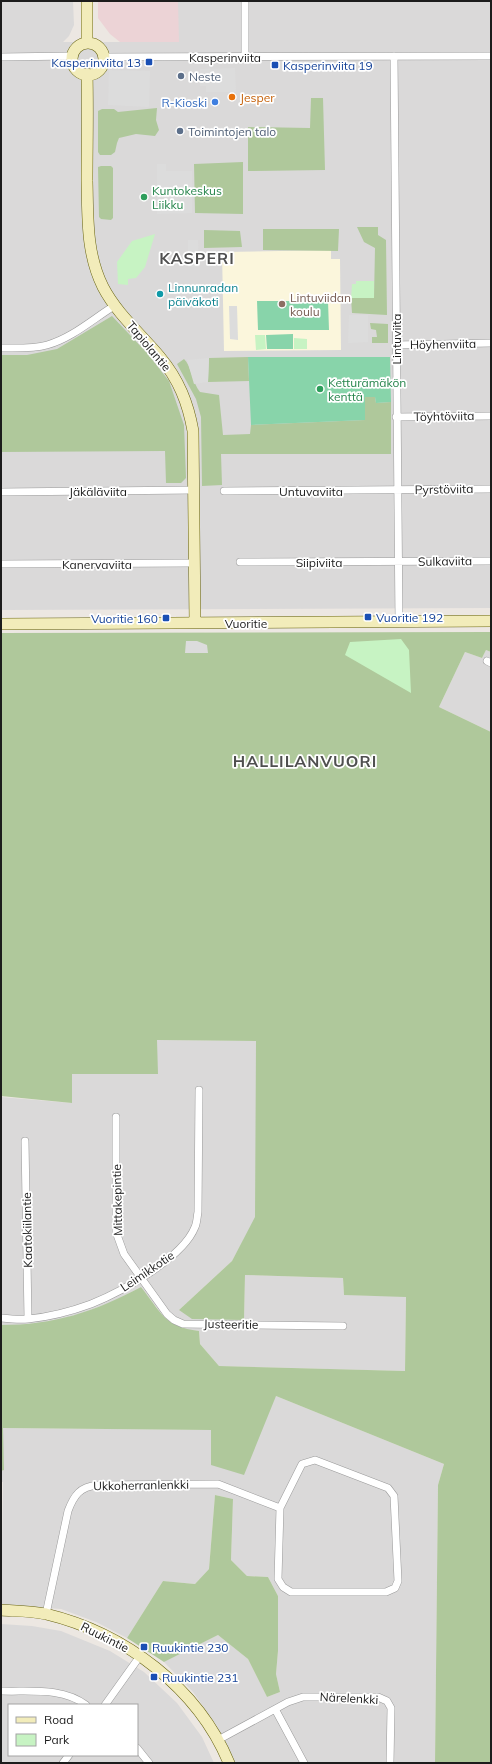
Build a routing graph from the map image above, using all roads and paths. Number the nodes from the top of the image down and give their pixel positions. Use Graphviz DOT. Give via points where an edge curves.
graph roads {
  1 [pos="88,1"];
  2 [pos="245,1"];
  3 [pos="87,43"];
  4 [pos="72,56"];
  5 [pos="245,56"];
  6 [pos="394,56"];
  7 [pos="491,56"];
  8 [pos="1,57"];
  9 [pos="103,57"];
  10 [pos="87,74"];
  11 [pos="114,306"];
  12 [pos="491,344"];
  13 [pos="396,345"];
  14 [pos="1,348"];
  15 [pos="491,416"];
  16 [pos="396,417"];
  17 [pos="491,489"];
  18 [pos="195,490"];
  19 [pos="398,490"];
  20 [pos="224,491"];
  21 [pos="1,492"];
  22 [pos="491,561"];
  23 [pos="240,562"];
  24 [pos="399,562"];
  25 [pos="194,563"];
  26 [pos="1,564"];
  27 [pos="491,621"];
  28 [pos="399,622"];
  29 [pos="195,623"];
  30 [pos="1,624"];
  31 [pos="199,1090"];
  32 [pos="116,1117"];
  33 [pos="25,1140"];
  34 [pos="141,1277"];
  35 [pos="1,1318"];
  36 [pos="28,1319"];
  37 [pos="343,1326"];
  38 [pos="280,1508"];
  39 [pos="1,1610"];
  40 [pos="46,1614"];
  41 [pos="140,1656"];
  42 [pos="1,1691"];
  43 [pos="85,1704"];
  44 [pos="106,1704"];
  45 [pos="275,1709"];
  46 [pos="218,1740"];
  47 [pos="138,1749"];
  48 [pos="149,1763"];
  49 [pos="229,1763"];
  50 [pos="304,1763"];
  51 [pos="390,1763"];
  1 -- 3 [label="street"];
  2 -- 5 [label="street"];
  3 -- 4 [label="street" via="77,47"];
  3 -- 9 [label="street" via="99,48"];
  4 -- 8 [label="street"];
  4 -- 10 [label="street" via="74,66"];
  5 -- 6 [label="street, Kasperinviita"];
  5 -- 9 [label="street, Kasperinviita"];
  6 -- 7 [label="street, Kasperinviita"];
  6 -- 13 [label="street, Lintuviita"];
  9 -- 10 [label="street" via="100,69"];
  10 -- 11 [label="street, Tapiolantie" via="88,236 99,278"];
  11 -- 14 [label="street" via="61,341 46,346"];
  11 -- 18 [label="street, Tapiolantie" via="161,358 185,397 193,431"];
  12 -- 13 [label="street, Höyhenviita"];
  13 -- 16 [label="street, Lintuviita"];
  15 -- 16 [label="street, Töyhtöviita"];
  16 -- 19 [label="street, Lintuviita"];
  17 -- 19 [label="street, Pyrstöviita"];
  18 -- 21 [label="street, Jäkäläviita"];
  18 -- 25 [label="street, Tapiolantie"];
  19 -- 20 [label="street, Untuvaviita"];
  19 -- 24 [label="street, Lintuviita"];
  22 -- 24 [label="street, Sulkaviita"];
  23 -- 24 [label="street, Siipiviita"];
  24 -- 28 [label="street, Lintuviita"];
  25 -- 26 [label="street, Kanervaviita"];
  25 -- 29 [label="street, Tapiolantie"];
  27 -- 28 [label="street, Vuoritie"];
  28 -- 29 [label="street, Vuoritie"];
  29 -- 30 [label="street, Vuoritie"];
  31 -- 34 [label="street, Leimikkotie" via="198,1212 195,1227 169,1259"];
  32 -- 34 [label="street, Mittakepintie" via="116,1232 124,1254"];
  33 -- 36 [label="street, Kaatokiilantie"];
  34 -- 36 [label="street, Leimikkotie" via="90,1304 58,1314"];
  34 -- 37 [label="street, Justeeritie" via="167,1314 183,1324"];
  35 -- 36 [label="street, Leimikkotie"];
  38 -- 38 [label="street" via="302,1464 315,1460 388,1488 394,1496 398,1547 398,1581 395,1588 386,1592 291,1592 283,1588 278,1579"];
  38 -- 40 [label="street, Ukkoherranlenkki" via="218,1484 89,1486 76,1494 68,1511"];
  39 -- 40 [label="street, Ruukintie"];
  40 -- 41 [label="street, Ruukintie" via="108,1636"];
  41 -- 44 [label="street"];
  41 -- 46 [label="street, Ruukintie" via="186,1696"];
  42 -- 43 [label="street" via="62,1693"];
  45 -- 46 [label="street, Närelenkki"];
  45 -- 50 [label="street"];
  45 -- 51 [label="street, Närelenkki" via="303,1697 378,1697 387,1701 391,1708"];
  46 -- 49 [label="street, Ruukintie"];
  47 -- 48 [label="street"];
}
